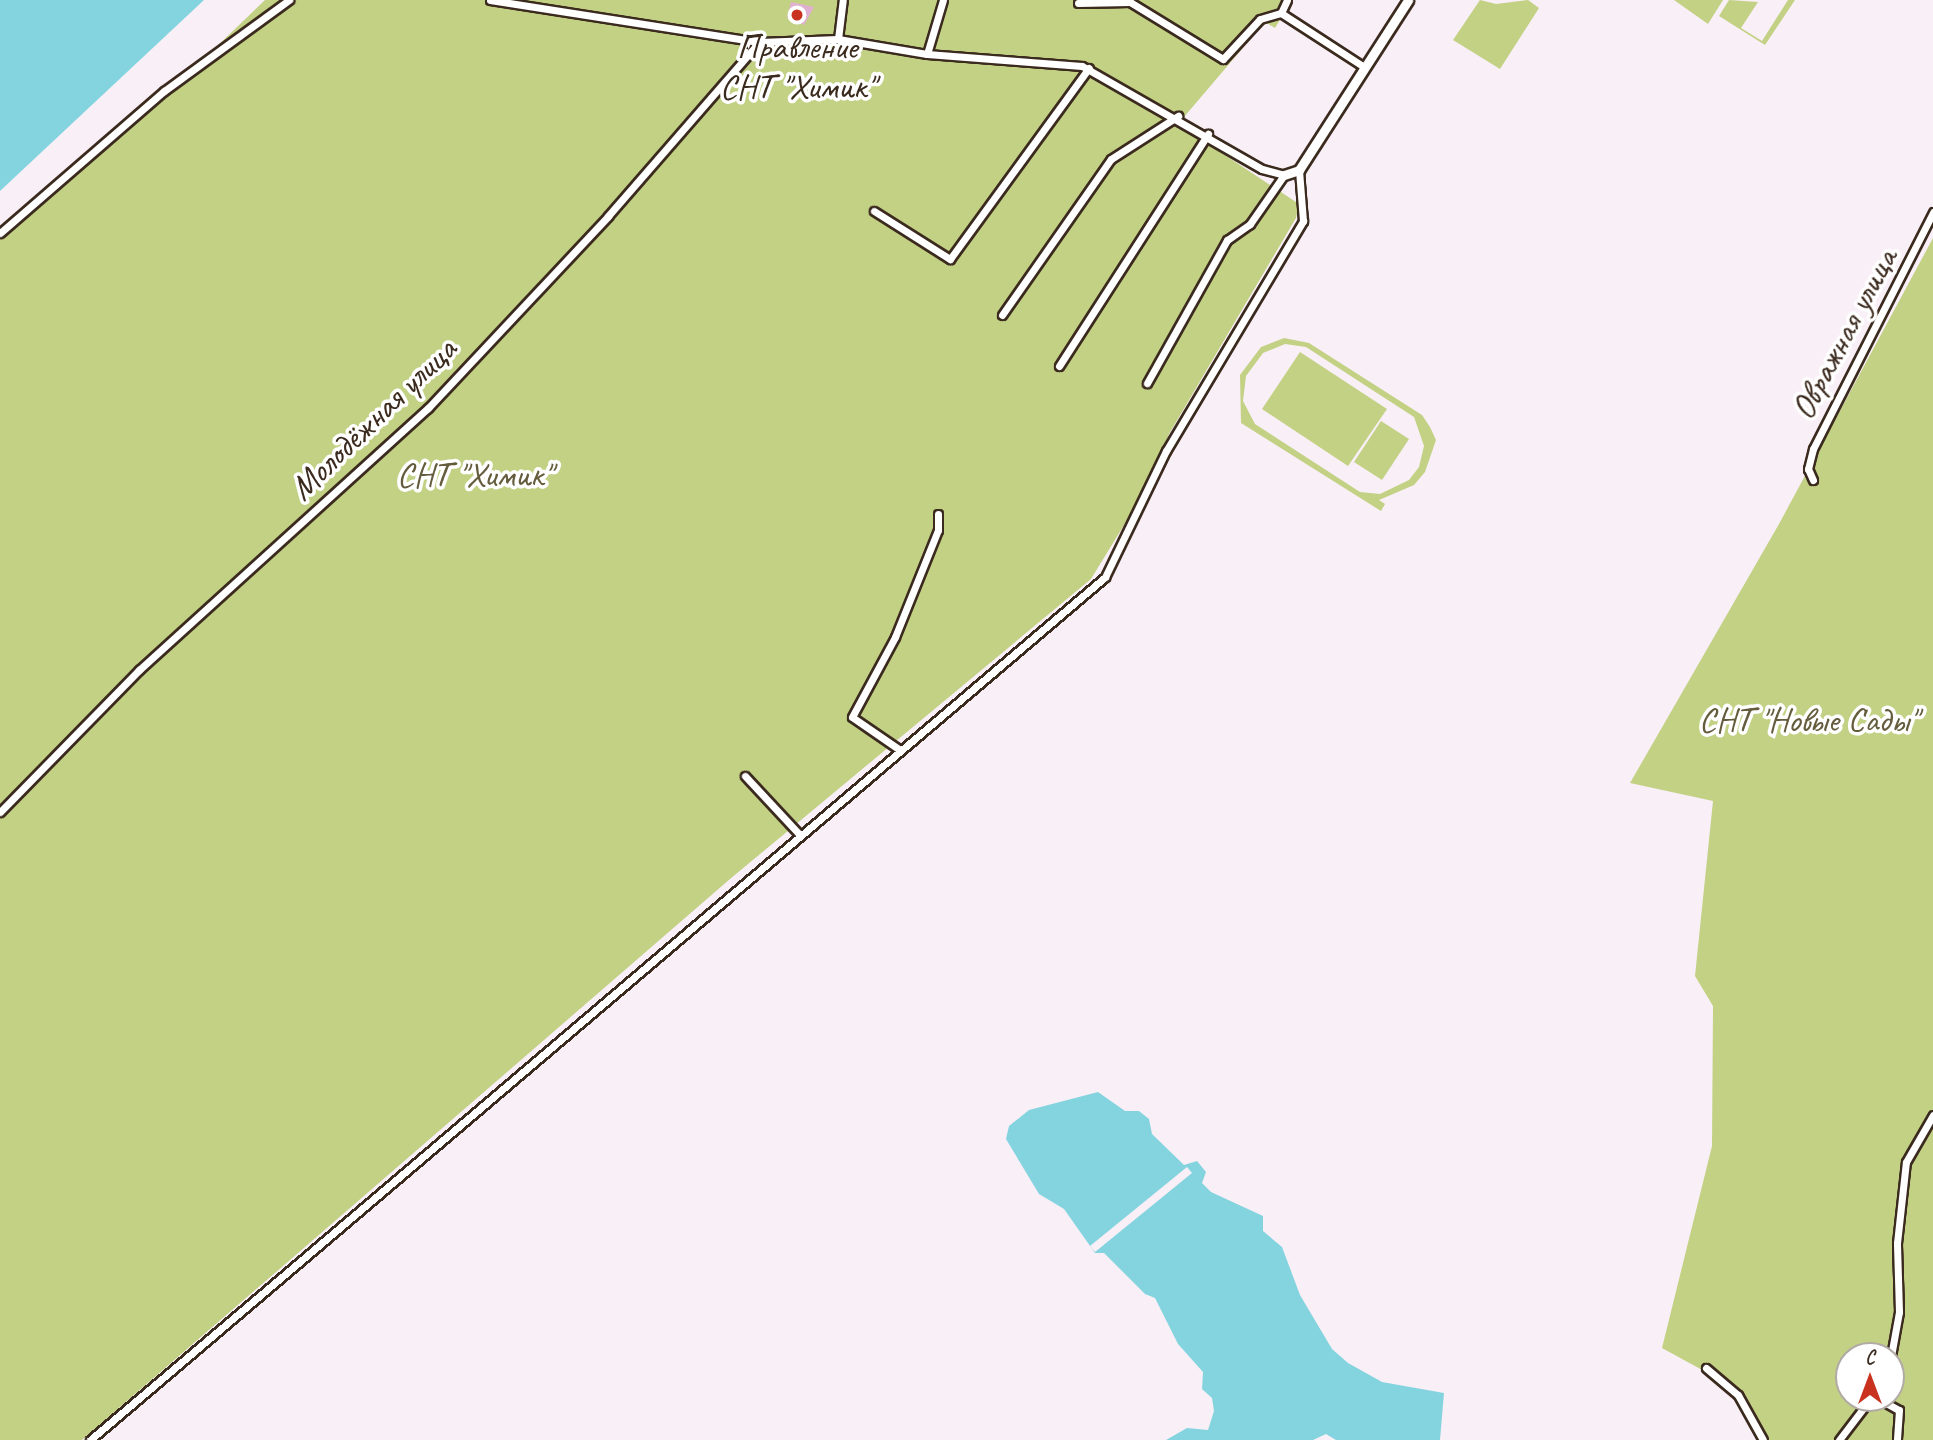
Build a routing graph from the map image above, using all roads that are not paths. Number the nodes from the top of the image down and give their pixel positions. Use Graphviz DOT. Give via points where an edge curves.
graph roads {
  1 [pos="289,0"];
  2 [pos="490,0"];
  3 [pos="843,0"];
  4 [pos="943,0"];
  5 [pos="1287,0"];
  6 [pos="1408,0"];
  7 [pos="1078,3"];
  8 [pos="1281,13"];
  9 [pos="838,39"];
  10 [pos="759,42"];
  11 [pos="927,54"];
  12 [pos="1364,67"];
  13 [pos="1089,68"];
  14 [pos="1178,116"];
  15 [pos="1208,134"];
  16 [pos="1299,170"];
  17 [pos="1284,175"];
  18 [pos="874,211"];
  19 [pos="1933,212"];
  20 [pos="0,233"];
  21 [pos="1002,315"];
  22 [pos="1059,366"];
  23 [pos="1147,383"];
  24 [pos="1813,480"];
  25 [pos="938,514"];
  26 [pos="900,750"];
  27 [pos="745,776"];
  28 [pos="0,812"];
  29 [pos="800,835"];
  30 [pos="1933,1115"];
  31 [pos="1894,1342"];
  32 [pos="1706,1367"];
  33 [pos="1860,1412"];
  34 [pos="1899,1412"];
  35 [pos="90,1440"];
  36 [pos="1763,1440"];
  37 [pos="1839,1440"];
  38 [pos="1897,1440"];
  1 -- 20 [label="street" via="164,91"];
  2 -- 10 [label="street"];
  3 -- 9 [label="street"];
  4 -- 11 [label="street"];
  5 -- 8 [label="street"];
  6 -- 12 [label="street"];
  7 -- 8 [label="street" via="1130,2 1223,60 1259,19"];
  8 -- 12 [label="street"];
  9 -- 10 [label="street"];
  9 -- 11 [label="street"];
  10 -- 28 [label="street, Молодёжная улица" via="608,216 428,408 139,670"];
  11 -- 13 [label="street"];
  12 -- 16 [label="street"];
  13 -- 14 [label="street"];
  13 -- 18 [label="street" via="950,259"];
  14 -- 15 [label="street"];
  14 -- 21 [label="street" via="1111,159"];
  15 -- 17 [label="street" via="1262,169"];
  15 -- 22 [label="street"];
  16 -- 17 [label="street"];
  16 -- 26 [label="street" via="1303,221 1166,451 1105,577"];
  17 -- 23 [label="street" via="1250,223 1227,240"];
  19 -- 24 [label="street, Овражная улица" via="1813,449 1808,469"];
  25 -- 26 [label="street" via="938,530 895,637 852,717"];
  26 -- 29 [label="street"];
  27 -- 29 [label="street"];
  29 -- 35 [label="street"];
  30 -- 31 [label="street" via="1906,1162"];
  32 -- 36 [label="street" via="1738,1395"];
  33 -- 37 [label="street"];
  34 -- 38 [label="street"];
}
